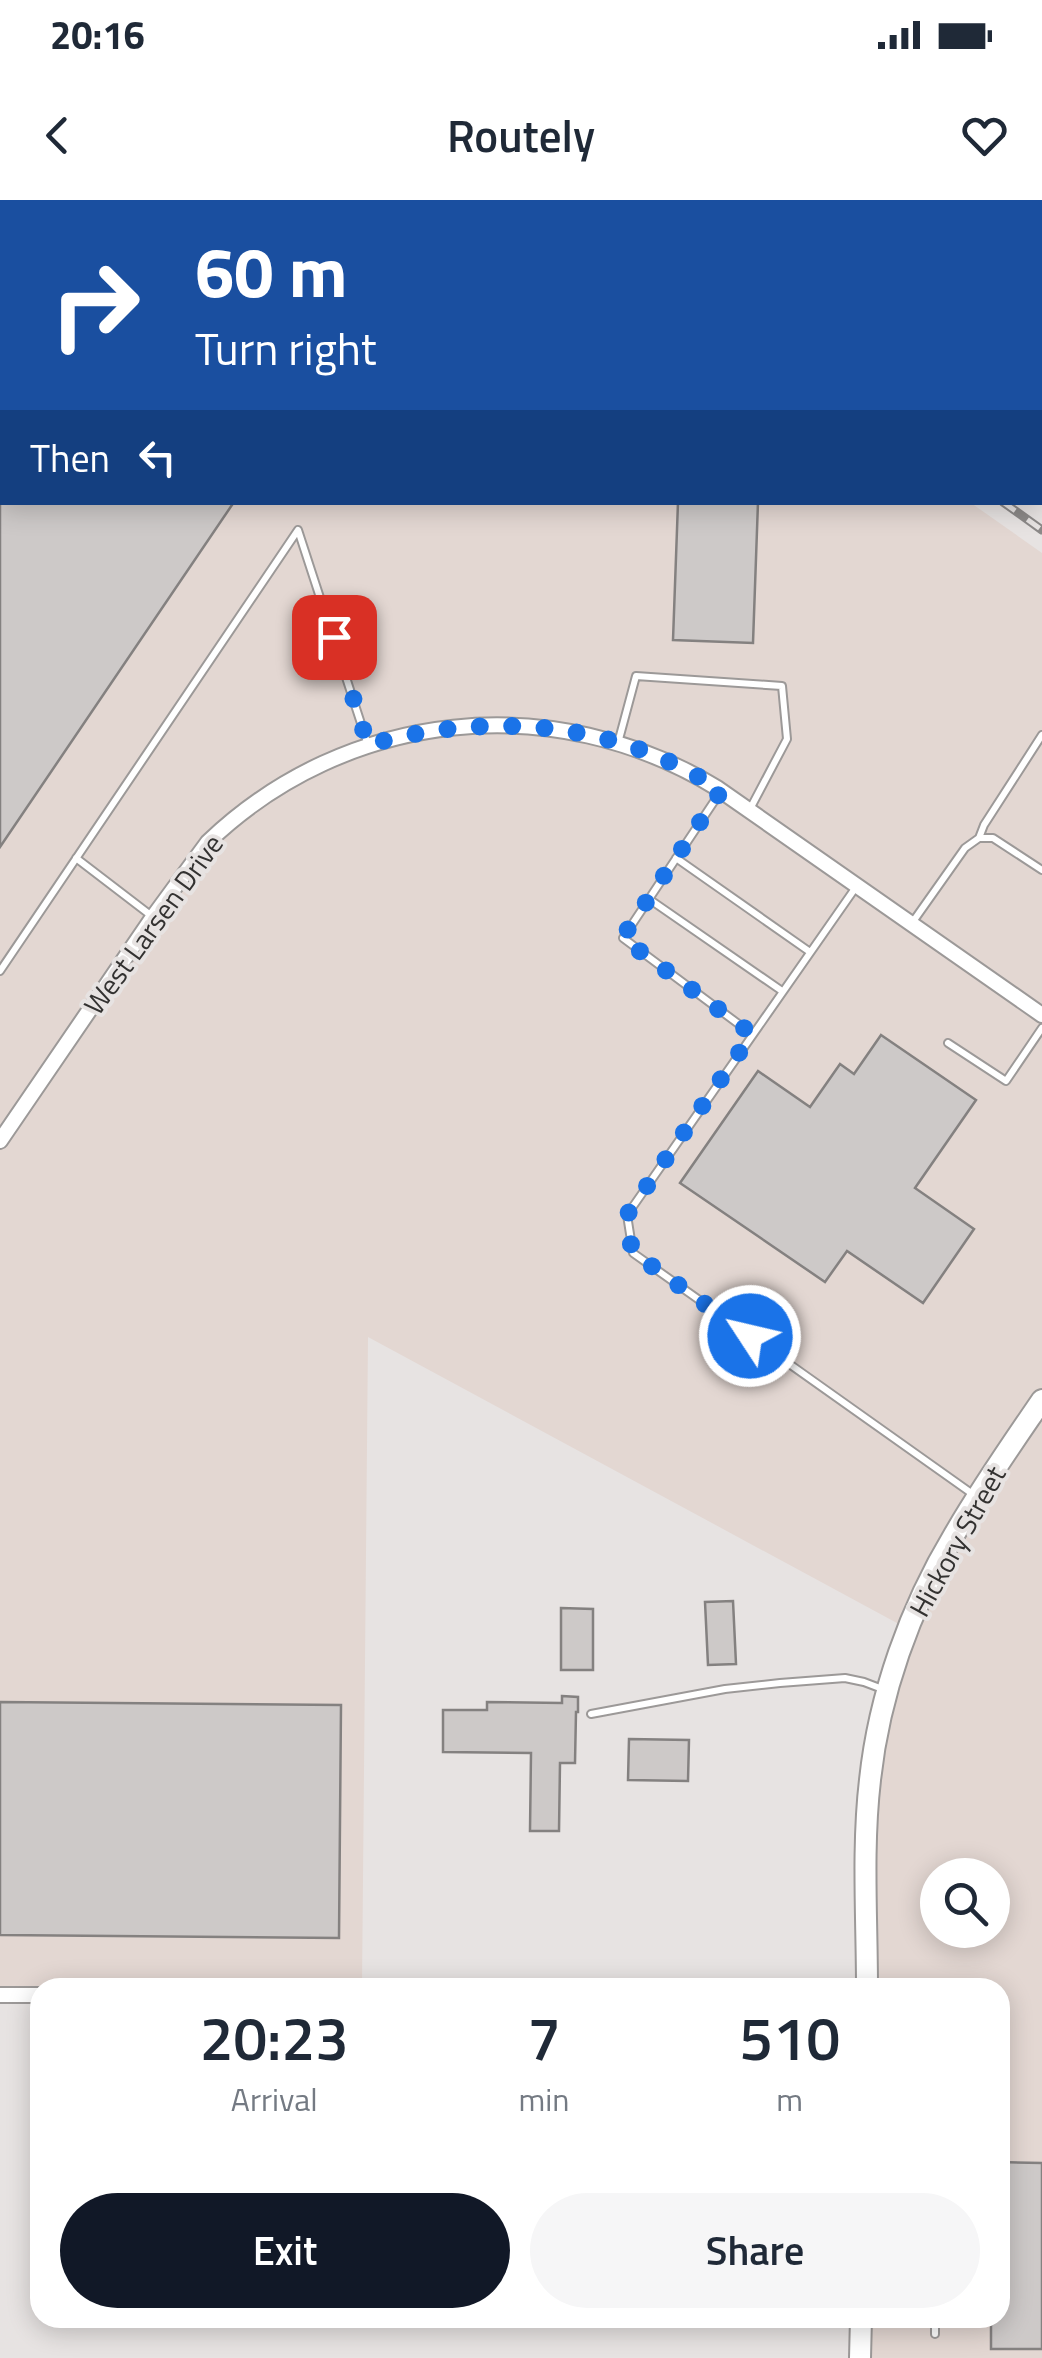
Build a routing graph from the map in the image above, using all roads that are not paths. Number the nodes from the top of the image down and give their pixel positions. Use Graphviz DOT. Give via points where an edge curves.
graph roads {
  1 [pos="1042,735"];
  2 [pos="618,743"];
  3 [pos="368,745"];
  4 [pos="721,791"];
  5 [pos="749,810"];
  6 [pos="979,838"];
  7 [pos="76,858"];
  8 [pos="676,858"];
  9 [pos="1042,870"];
  10 [pos="857,886"];
  11 [pos="648,899"];
  12 [pos="152,917"];
  13 [pos="911,924"];
  14 [pos="810,952"];
  15 [pos="0,971"];
  16 [pos="782,991"];
  17 [pos="1042,1015"];
  18 [pos="1042,1028"];
  19 [pos="752,1034"];
  20 [pos="948,1042"];
  21 [pos="0,1140"];
  22 [pos="1042,1400"];
  23 [pos="977,1498"];
  24 [pos="888,1691"];
  25 [pos="591,1714"];
  26 [pos="867,1978"];
  27 [pos="0,1995"];
  28 [pos="30,1995"];
  29 [pos="861,2328"];
  30 [pos="935,2328"];
  31 [pos="935,2334"];
  32 [pos="860,2358"];
  1 -- 6 [label="lane"];
  2 -- 3 [label="street, West Larsen Drive" via="496,725"];
  2 -- 4 [label="street, West Larsen Drive"];
  2 -- 5 [label="lane" via="636,676 782,686 787,739"];
  3 -- 7 [label="lane" via="298,530"];
  3 -- 12 [label="street, West Larsen Drive" via="284,784 237,816 208,842"];
  4 -- 5 [label="street, West Larsen Drive"];
  4 -- 8 [label="lane"];
  5 -- 10 [label="street, West Larsen Drive"];
  6 -- 9 [label="lane" via="993,838"];
  6 -- 13 [label="lane"];
  7 -- 12 [label="lane"];
  7 -- 15 [label="lane"];
  8 -- 11 [label="lane"];
  8 -- 14 [label="lane"];
  10 -- 13 [label="street, West Larsen Drive"];
  10 -- 14 [label="lane"];
  11 -- 16 [label="lane"];
  11 -- 19 [label="lane" via="622,938"];
  12 -- 21 [label="street, West Larsen Drive"];
  13 -- 17 [label="street, West Larsen Drive"];
  14 -- 16 [label="lane"];
  16 -- 19 [label="lane"];
  18 -- 20 [label="lane" via="1006,1080"];
  19 -- 23 [label="lane" via="627,1215 632,1252"];
  22 -- 23 [label="street, Hickory Street"];
  23 -- 24 [label="street, Hickory Street" via="923,1594"];
  24 -- 25 [label="lane" via="845,1678 780,1683"];
  24 -- 26 [label="street, Hickory Street" via="868,1799"];
  27 -- 28 [label="street"];
  29 -- 32 [label="street"];
  30 -- 31 [label="lane"];
}
